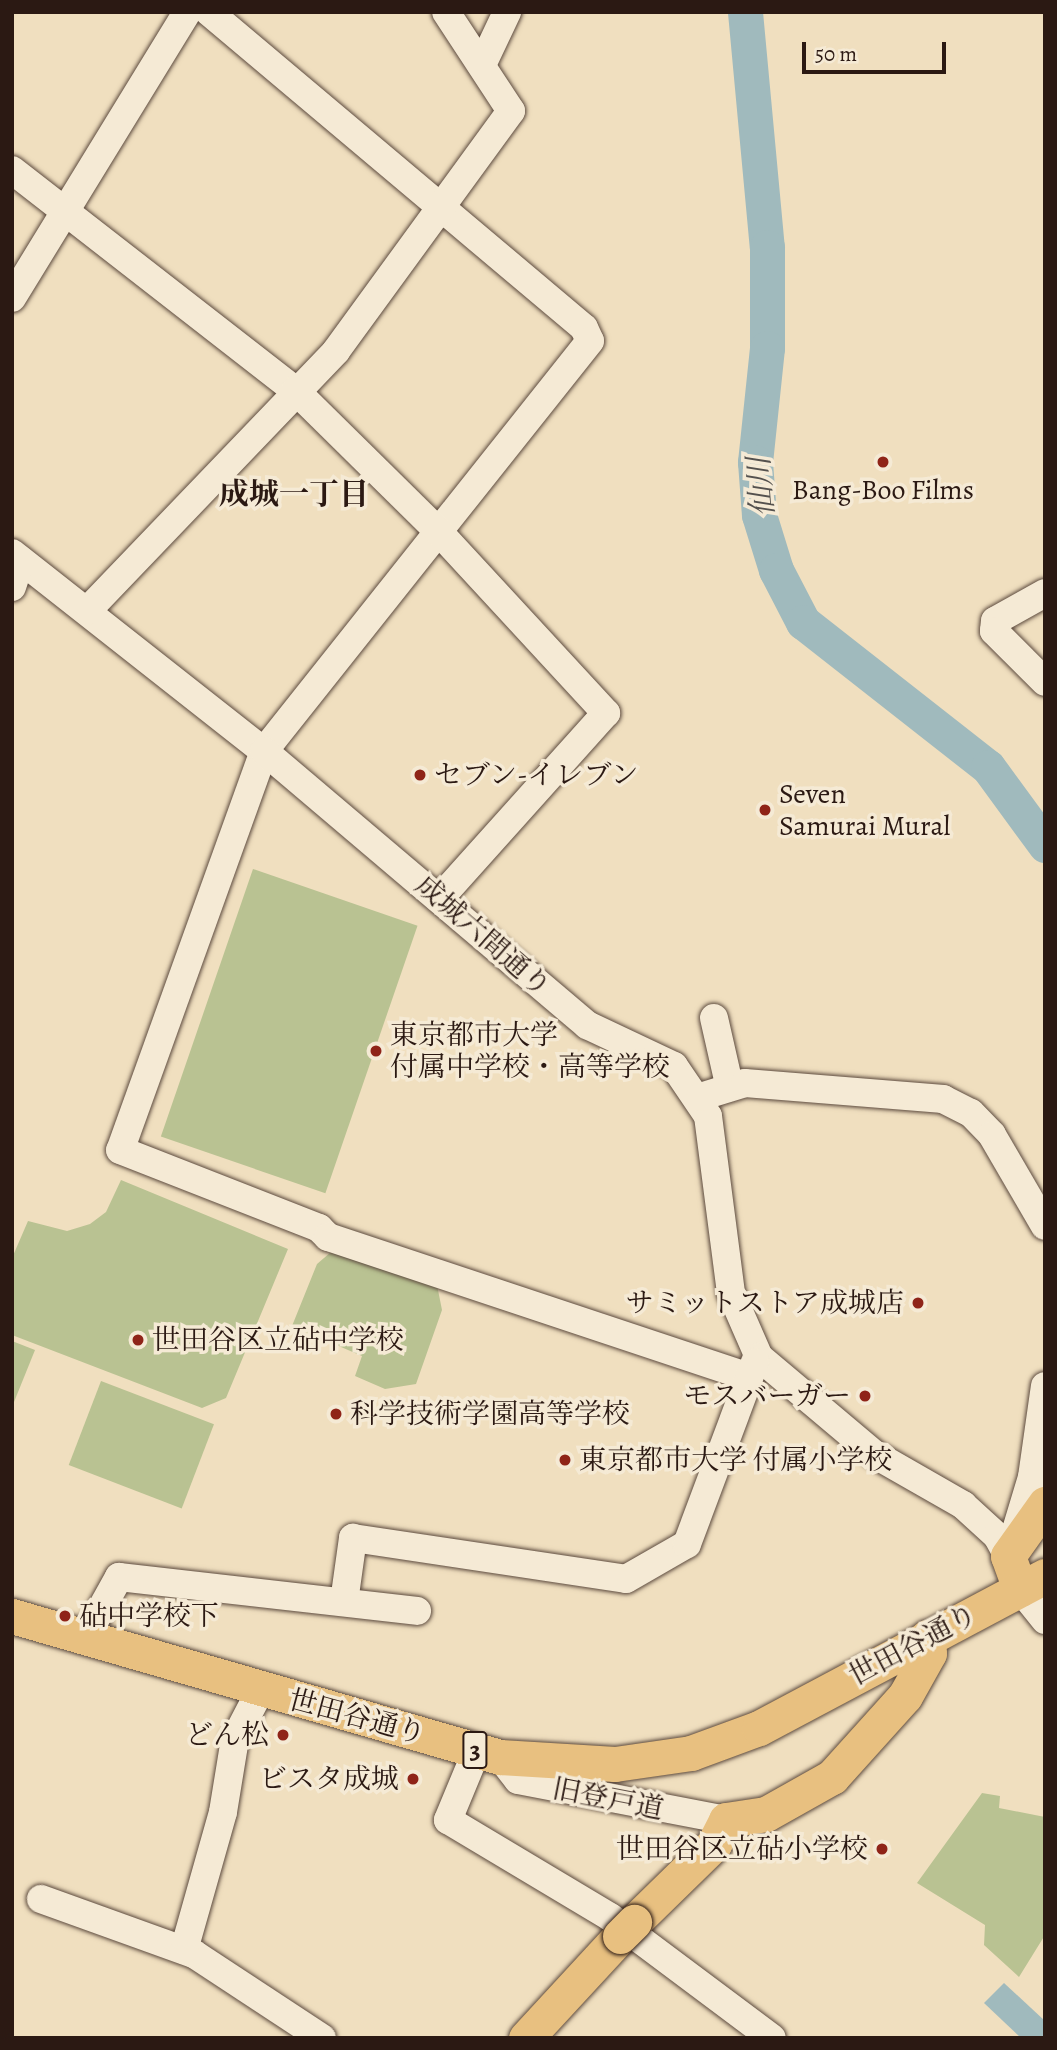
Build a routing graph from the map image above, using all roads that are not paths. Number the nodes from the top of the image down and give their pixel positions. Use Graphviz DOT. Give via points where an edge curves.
graph roads {
  1 [pos="187,12"];
  2 [pos="209,12"];
  3 [pos="446,12"];
  4 [pos="507,12"];
  5 [pos="482,65"];
  6 [pos="12,170"];
  7 [pos="442,207"];
  8 [pos="65,210"];
  9 [pos="12,298"];
  10 [pos="295,390"];
  11 [pos="438,531"];
  12 [pos="16,557"];
  13 [pos="12,587"];
  14 [pos="1045,593"];
  15 [pos="87,611"];
  16 [pos="1045,682"];
  17 [pos="264,751"];
  18 [pos="440,898"];
  19 [pos="714,1018"];
  20 [pos="729,1084"];
  21 [pos="700,1097"];
  22 [pos="1045,1226"];
  23 [pos="753,1367"];
  24 [pos="1045,1386"];
  25 [pos="1041,1491"];
  26 [pos="1008,1556"];
  27 [pos="1032,1582"];
  28 [pos="344,1602"];
  29 [pos="417,1611"];
  30 [pos="1045,1620"];
  31 [pos="14,1623"];
  32 [pos="927,1637"];
  33 [pos="85,1639"];
  34 [pos="260,1690"];
  35 [pos="489,1754"];
  36 [pos="726,1820"];
  37 [pos="41,1899"];
  38 [pos="184,1950"];
  39 [pos="322,2038"];
  40 [pos="526,2038"];
  41 [pos="772,2038"];
  1 -- 8 [label="street"];
  2 -- 7 [label="street"];
  3 -- 5 [label="street"];
  4 -- 5 [label="street"];
  5 -- 7 [label="street" via="511,111"];
  6 -- 8 [label="street"];
  7 -- 10 [label="street" via="336,351"];
  7 -- 11 [label="street" via="590,341"];
  8 -- 9 [label="street"];
  8 -- 10 [label="street"];
  10 -- 11 [label="street"];
  10 -- 15 [label="street"];
  11 -- 17 [label="street"];
  11 -- 18 [label="street" via="606,713"];
  12 -- 13 [label="street"];
  12 -- 15 [label="street, 成城六間通り"];
  14 -- 16 [label="street" via="995,621 994,631"];
  15 -- 17 [label="street, 成城六間通り"];
  17 -- 18 [label="street, 成城六間通り"];
  17 -- 23 [label="street" via="120,1150 319,1228 328,1237"];
  18 -- 21 [label="street, 成城六間通り" via="587,1025 657,1055"];
  19 -- 20 [label="street"];
  20 -- 21 [label="street"];
  20 -- 22 [label="street" via="839,1088 956,1105 992,1135"];
  21 -- 23 [label="street, 成城六間通り" via="712,1134 731,1293"];
  23 -- 26 [label="street, 成城六間通り" via="874,1454 963,1505 997,1536"];
  23 -- 28 [label="street" via="687,1544 626,1579 353,1538"];
  24 -- 25 [label="street"];
  25 -- 26 [label="main road"];
  26 -- 27 [label="main road, 成城六間通り"];
  27 -- 30 [label="street"];
  27 -- 32 [label="main road, 世田谷通り / 3"];
  28 -- 29 [label="street"];
  28 -- 33 [label="street" via="119,1577"];
  31 -- 33 [label="main road, 世田谷通り / 3"];
  32 -- 35 [label="main road, 世田谷通り / 3" via="760,1728 691,1753 577,1765"];
  32 -- 36 [label="main road" via="929,1653 905,1696 832,1777 766,1814"];
  33 -- 34 [label="main road, 世田谷通り / 3"];
  34 -- 35 [label="main road, 世田谷通り / 3"];
  34 -- 38 [label="street" via="235,1739 223,1812"];
  35 -- 36 [label="street, 旧登戸道" via="518,1780"];
  35 -- 41 [label="street" via="448,1820 610,1917"];
  36 -- 40 [label="main road" via="714,1844"];
  37 -- 38 [label="street"];
  38 -- 39 [label="street"];
}
